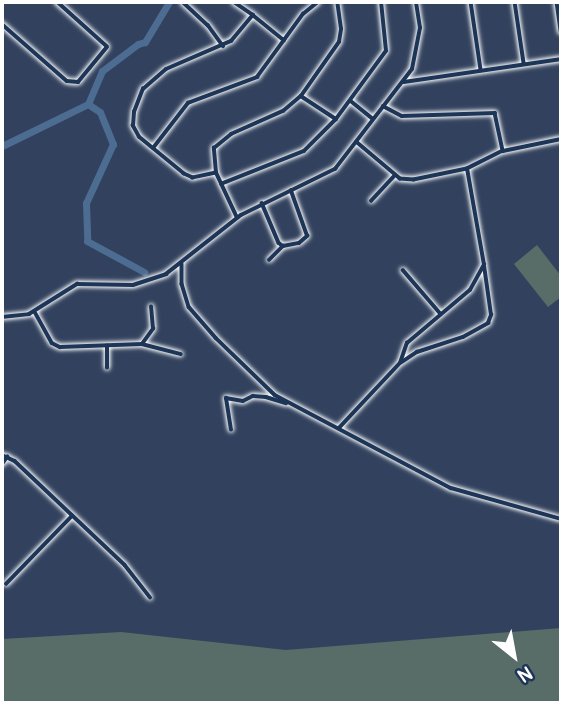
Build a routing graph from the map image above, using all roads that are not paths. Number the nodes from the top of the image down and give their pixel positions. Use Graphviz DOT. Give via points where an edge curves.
graph roads {
  1 [pos="57,2"];
  2 [pos="183,2"];
  3 [pos="234,2"];
  4 [pos="318,2"];
  5 [pos="337,2"];
  6 [pos="381,2"];
  7 [pos="416,2"];
  8 [pos="471,2"];
  9 [pos="515,2"];
  10 [pos="557,2"];
  11 [pos="253,15"];
  12 [pos="2,24"];
  13 [pos="561,32"];
  14 [pos="284,40"];
  15 [pos="223,46"];
  16 [pos="561,59"];
  17 [pos="524,63"];
  18 [pos="481,70"];
  19 [pos="402,82"];
  20 [pos="301,96"];
  21 [pos="351,101"];
  22 [pos="383,106"];
  23 [pos="373,119"];
  24 [pos="336,120"];
  25 [pos="561,138"];
  26 [pos="356,142"];
  27 [pos="153,148"];
  28 [pos="503,151"];
  29 [pos="467,169"];
  30 [pos="216,173"];
  31 [pos="394,176"];
  32 [pos="221,184"];
  33 [pos="291,191"];
  34 [pos="371,201"];
  35 [pos="262,203"];
  36 [pos="237,218"];
  37 [pos="283,246"];
  38 [pos="269,260"];
  39 [pos="182,264"];
  40 [pos="484,265"];
  41 [pos="403,270"];
  42 [pos="151,307"];
  43 [pos="34,312"];
  44 [pos="441,314"];
  45 [pos="2,317"];
  46 [pos="142,344"];
  47 [pos="107,346"];
  48 [pos="181,354"];
  49 [pos="400,363"];
  50 [pos="107,368"];
  51 [pos="288,403"];
  52 [pos="338,429"];
  53 [pos="231,430"];
  54 [pos="4,456"];
  55 [pos="2,464"];
  56 [pos="72,516"];
  57 [pos="561,519"];
  58 [pos="6,584"];
  59 [pos="150,597"];
  1 -- 12 [label="street" via="107,47 78,82 67,81"];
  2 -- 15 [label="street"];
  3 -- 11 [label="street"];
  4 -- 14 [label="street"];
  5 -- 20 [label="street" via="339,42"];
  6 -- 21 [label="street" via="386,51"];
  7 -- 19 [label="street" via="417,54"];
  8 -- 18 [label="street"];
  9 -- 17 [label="street"];
  10 -- 13 [label="street"];
  11 -- 14 [label="street"];
  11 -- 15 [label="street"];
  14 -- 27 [label="street" via="257,77 188,103"];
  15 -- 27 [label="street" via="166,69 143,89 133,125"];
  16 -- 17 [label="street"];
  17 -- 18 [label="street"];
  18 -- 19 [label="street"];
  19 -- 22 [label="street"];
  20 -- 24 [label="street"];
  20 -- 30 [label="street" via="283,111 220,141 212,155"];
  21 -- 23 [label="street"];
  21 -- 24 [label="street"];
  22 -- 23 [label="street"];
  22 -- 28 [label="street" via="402,116 495,113"];
  23 -- 26 [label="street"];
  24 -- 32 [label="street" via="304,151"];
  25 -- 28 [label="street"];
  26 -- 31 [label="street"];
  26 -- 33 [label="street" via="335,169"];
  27 -- 30 [label="street" via="193,178"];
  28 -- 29 [label="street"];
  29 -- 31 [label="street" via="414,180"];
  29 -- 40 [label="street"];
  30 -- 32 [label="street"];
  31 -- 34 [label="street"];
  32 -- 36 [label="street"];
  33 -- 35 [label="street"];
  33 -- 37 [label="street" via="307,239"];
  35 -- 36 [label="street"];
  35 -- 37 [label="street" via="274,237"];
  36 -- 39 [label="street"];
  37 -- 38 [label="street"];
  39 -- 43 [label="street" via="133,285 77,284"];
  39 -- 51 [label="street" via="182,284 194,313 239,362"];
  40 -- 44 [label="street" via="470,290"];
  40 -- 49 [label="street" via="491,315 488,323"];
  41 -- 44 [label="street"];
  42 -- 46 [label="street" via="153,329"];
  43 -- 45 [label="street"];
  43 -- 47 [label="street" via="55,345"];
  44 -- 49 [label="street" via="407,343"];
  46 -- 47 [label="street"];
  46 -- 48 [label="street"];
  47 -- 50 [label="street"];
  49 -- 52 [label="street"];
  51 -- 52 [label="street"];
  51 -- 53 [label="street" via="266,397 226,398"];
  52 -- 57 [label="street" via="465,494"];
  54 -- 55 [label="street"];
  54 -- 56 [label="street" via="15,461"];
  56 -- 58 [label="street"];
  56 -- 59 [label="street" via="125,565"];
}
